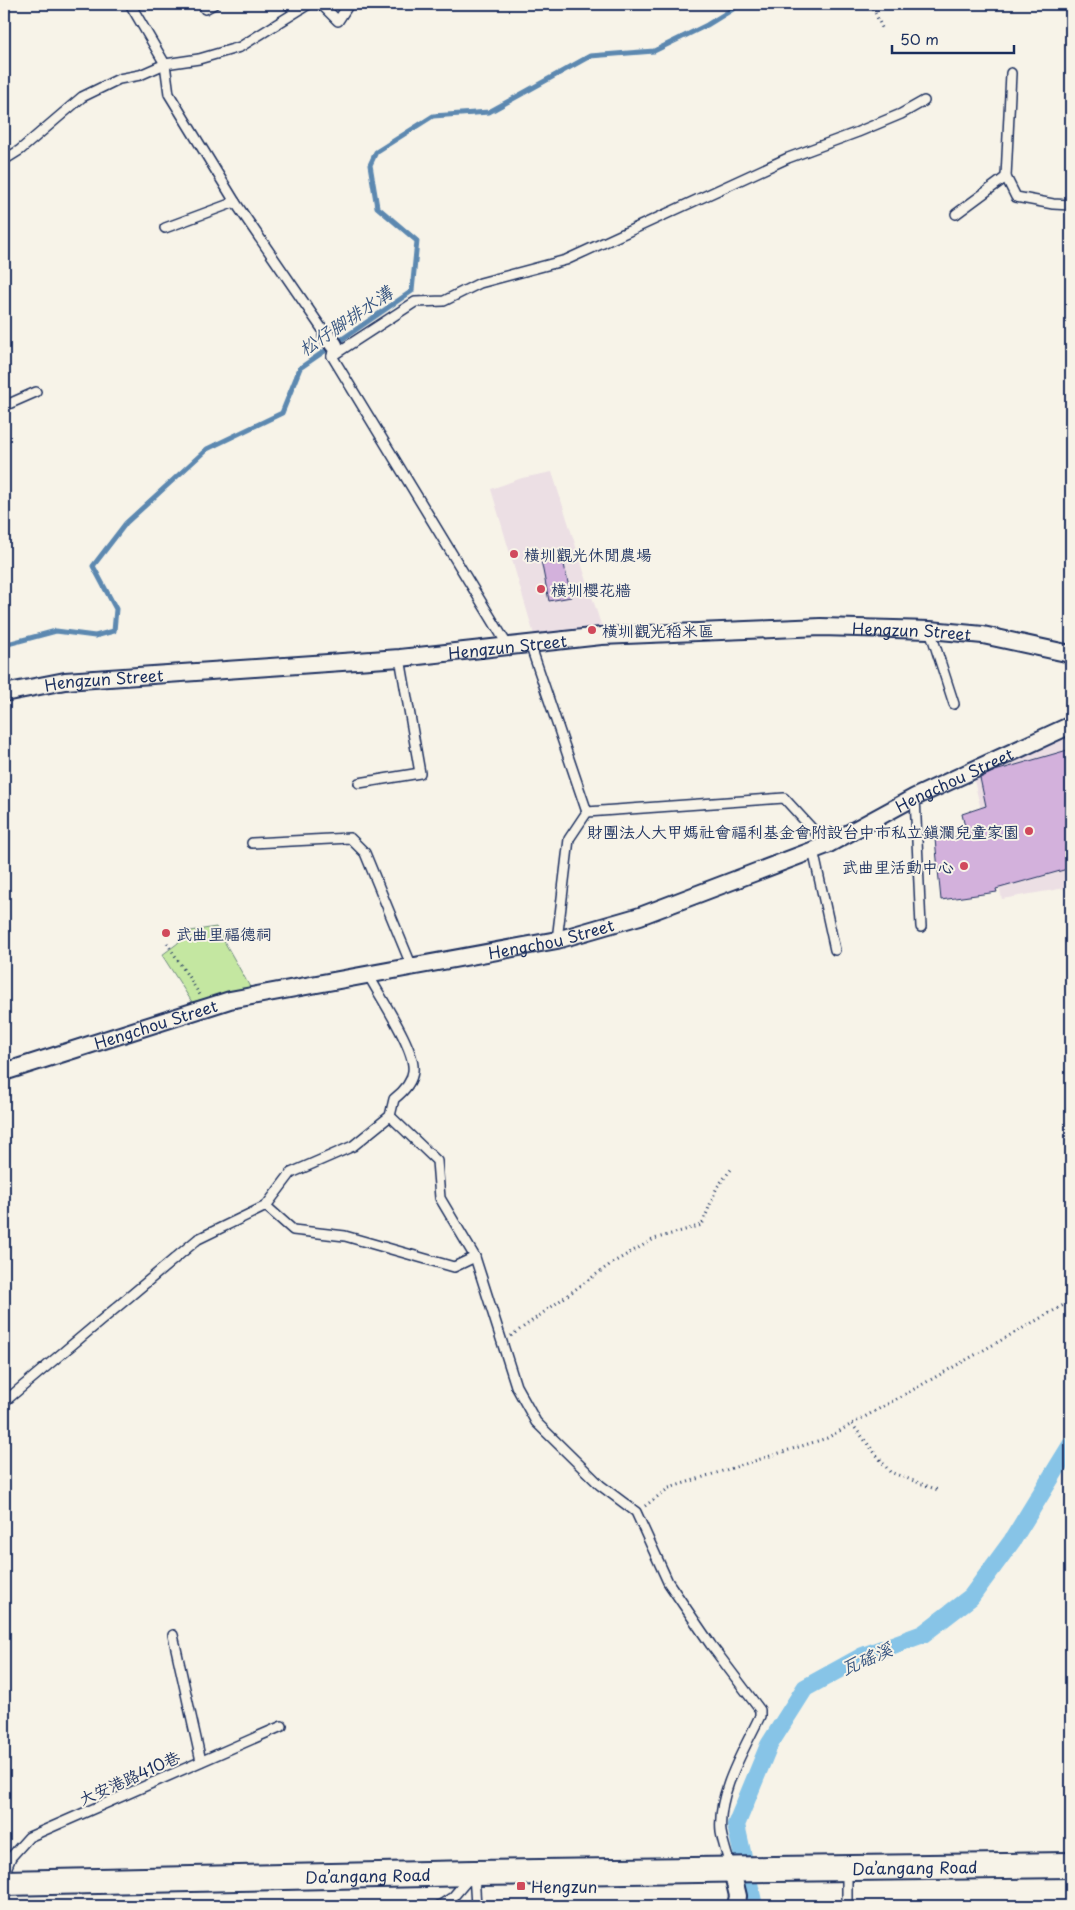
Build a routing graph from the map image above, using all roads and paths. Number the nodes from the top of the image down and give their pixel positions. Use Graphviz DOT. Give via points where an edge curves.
graph roads {
  1 [pos="130,4"];
  2 [pos="214,4"];
  3 [pos="288,4"];
  4 [pos="309,4"];
  5 [pos="321,4"];
  6 [pos="349,4"];
  7 [pos="871,4"];
  8 [pos="205,9"];
  9 [pos="295,11"];
  10 [pos="883,30"];
  11 [pos="165,64"];
  12 [pos="1011,73"];
  13 [pos="924,100"];
  14 [pos="4,160"];
  15 [pos="1006,177"];
  16 [pos="235,202"];
  17 [pos="1071,205"];
  18 [pos="956,214"];
  19 [pos="165,228"];
  20 [pos="331,346"];
  21 [pos="36,392"];
  22 [pos="4,406"];
  23 [pos="930,630"];
  24 [pos="530,644"];
  25 [pos="508,646"];
  26 [pos="1070,652"];
  27 [pos="400,658"];
  28 [pos="4,693"];
  29 [pos="954,704"];
  30 [pos="1071,725"];
  31 [pos="359,782"];
  32 [pos="916,797"];
  33 [pos="587,812"];
  34 [pos="252,843"];
  35 [pos="820,848"];
  36 [pos="921,927"];
  37 [pos="557,940"];
  38 [pos="168,943"];
  39 [pos="835,950"];
  40 [pos="412,967"];
  41 [pos="369,976"];
  42 [pos="208,1008"];
  43 [pos="4,1072"];
  44 [pos="390,1116"];
  45 [pos="733,1167"];
  46 [pos="266,1206"];
  47 [pos="475,1257"];
  48 [pos="1071,1301"];
  49 [pos="502,1342"];
  50 [pos="4,1402"];
  51 [pos="852,1424"];
  52 [pos="938,1490"];
  53 [pos="636,1512"];
  54 [pos="173,1635"];
  55 [pos="282,1726"];
  56 [pos="201,1761"];
  57 [pos="1071,1865"];
  58 [pos="847,1868"];
  59 [pos="732,1871"];
  60 [pos="474,1873"];
  61 [pos="4,1874"];
  62 [pos="4,1883"];
  63 [pos="439,1906"];
  64 [pos="476,1906"];
  65 [pos="736,1906"];
  66 [pos="846,1906"];
  1 -- 11 [label="lane"];
  2 -- 8 [label="lane"];
  3 -- 9 [label="lane"];
  4 -- 9 [label="lane"];
  5 -- 6 [label="lane" via="338,21"];
  7 -- 10 [label="path"];
  9 -- 11 [label="lane" via="240,47 199,59"];
  11 -- 14 [label="lane" via="119,78 82,97"];
  11 -- 16 [label="lane" via="169,94"];
  12 -- 15 [label="lane"];
  13 -- 20 [label="lane" via="866,128 788,158 566,260 480,283 444,301 415,302"];
  15 -- 17 [label="lane" via="1016,197"];
  15 -- 18 [label="lane"];
  16 -- 19 [label="lane"];
  16 -- 20 [label="lane"];
  20 -- 25 [label="lane"];
  21 -- 22 [label="lane"];
  23 -- 24 [label="street, Hengzun Street" via="821,627 601,636"];
  23 -- 26 [label="street, Hengzun Street" via="983,635"];
  23 -- 29 [label="lane"];
  24 -- 25 [label="street, Hengzun Street"];
  24 -- 33 [label="lane"];
  25 -- 27 [label="street, Hengzun Street"];
  27 -- 28 [label="street, Hengzun Street" via="65,681"];
  27 -- 31 [label="lane" via="420,773"];
  30 -- 32 [label="street, Hengchou Street"];
  32 -- 35 [label="street, Hengchou Street"];
  32 -- 36 [label="lane"];
  33 -- 35 [label="lane" via="784,798"];
  33 -- 37 [label="lane" via="568,839"];
  34 -- 40 [label="lane" via="350,838 365,853"];
  35 -- 37 [label="street, Hengchou Street" via="640,916"];
  35 -- 39 [label="lane"];
  37 -- 40 [label="street, Hengchou Street"];
  38 -- 42 [label="path"];
  40 -- 41 [label="street, Hengchou Street"];
  41 -- 42 [label="street, Hengchou Street" via="230,1000"];
  41 -- 44 [label="lane" via="412,1055 413,1072 404,1091 394,1100"];
  42 -- 43 [label="street, Hengchou Street"];
  44 -- 46 [label="lane" via="353,1146 291,1173"];
  44 -- 47 [label="lane" via="437,1161 440,1198"];
  45 -- 49 [label="path" via="717,1187 702,1225 654,1239 612,1263"];
  46 -- 47 [label="lane" via="293,1230 345,1236 454,1267"];
  46 -- 50 [label="lane" via="198,1239"];
  47 -- 49 [label="lane"];
  48 -- 51 [label="path"];
  49 -- 53 [label="lane" via="516,1386 536,1422 600,1485"];
  51 -- 52 [label="path" via="890,1472"];
  51 -- 53 [label="path" via="827,1438 669,1488"];
  53 -- 59 [label="lane" via="668,1582 760,1710 721,1810 721,1832"];
  54 -- 56 [label="lane"];
  55 -- 56 [label="lane, 大安港路410巷"];
  56 -- 61 [label="lane, 大安港路410巷" via="29,1837 11,1857"];
  57 -- 58 [label="main road, Da’angang Road"];
  58 -- 59 [label="main road, Da’angang Road"];
  58 -- 66 [label="lane"];
  59 -- 60 [label="main road, Da’angang Road"];
  59 -- 65 [label="street" via="738,1896"];
  60 -- 62 [label="main road, Da’angang Road"];
  60 -- 63 [label="lane" via="453,1897"];
  60 -- 64 [label="lane"];
}
